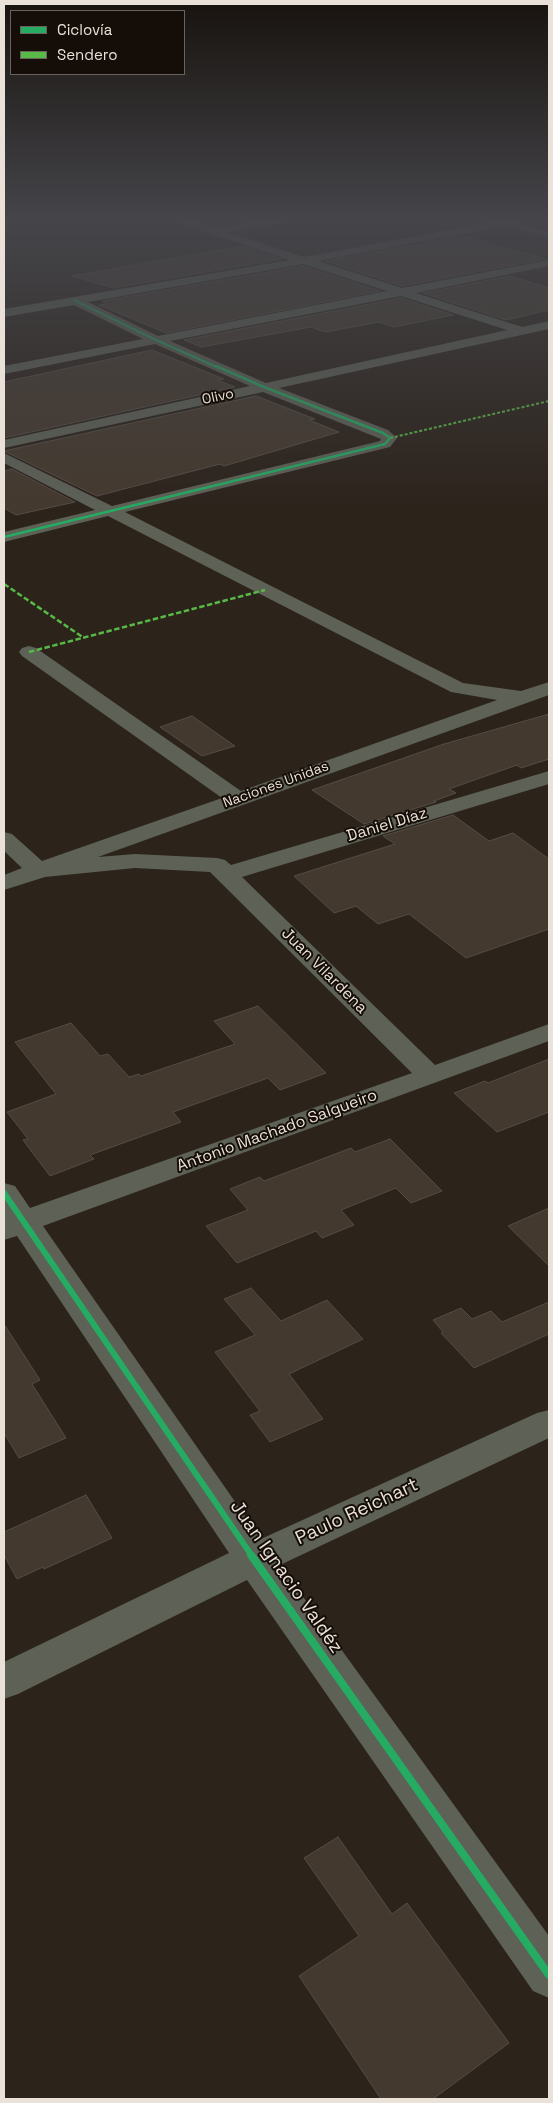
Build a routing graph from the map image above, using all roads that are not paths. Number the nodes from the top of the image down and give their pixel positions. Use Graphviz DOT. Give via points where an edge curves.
graph roads {
  1 [pos="109,317"];
  2 [pos="271,317"];
  3 [pos="480,317"];
  4 [pos="549,325"];
  5 [pos="522,331"];
  6 [pos="540,337"];
  7 [pos="156,340"];
  8 [pos="4,370"];
  9 [pos="264,387"];
  10 [pos="4,444"];
  11 [pos="4,457"];
  12 [pos="110,512"];
  13 [pos="4,537"];
  14 [pos="29,652"];
  15 [pos="549,688"];
  16 [pos="523,698"];
  17 [pos="549,777"];
  18 [pos="238,799"];
  19 [pos="4,839"];
  20 [pos="99,848"];
  21 [pos="221,869"];
  22 [pos="38,870"];
  23 [pos="4,883"];
  24 [pos="549,1032"];
  25 [pos="432,1076"];
  26 [pos="10,1214"];
  27 [pos="549,1423"];
  28 [pos="254,1559"];
  29 [pos="4,1681"];
  30 [pos="549,1975"];
  1 -- 7 [label="street"];
  2 -- 7 [label="street"];
  3 -- 5 [label="street"];
  4 -- 5 [label="street, Olivo"];
  5 -- 6 [label="street"];
  5 -- 9 [label="street, Olivo"];
  7 -- 8 [label="street"];
  7 -- 9 [label="street"];
  9 -- 10 [label="street, Olivo"];
  9 -- 12 [label="street" via="390,438 385,444"];
  11 -- 12 [label="street"];
  12 -- 13 [label="street"];
  12 -- 16 [label="street" via="458,688"];
  14 -- 18 [label="street"];
  15 -- 16 [label="street, Naciones Unidas"];
  16 -- 18 [label="street, Naciones Unidas"];
  17 -- 21 [label="street, Daniel Díaz"];
  18 -- 20 [label="street, Naciones Unidas"];
  19 -- 22 [label="street"];
  20 -- 21 [label="street, Juan Vilardena" via="188,850 206,854"];
  20 -- 22 [label="street, Naciones Unidas"];
  21 -- 22 [label="street" via="135,861"];
  21 -- 25 [label="street, Juan Vilardena"];
  22 -- 23 [label="street, Naciones Unidas"];
  24 -- 25 [label="street, Antonio Machado Salgueiro"];
  25 -- 26 [label="street, Antonio Machado Salgueiro"];
  26 -- 28 [label="street, Juan Ignacio Valdéz"];
  27 -- 28 [label="street, Paulo Reichart"];
  28 -- 29 [label="street, Paulo Reichart"];
  28 -- 30 [label="street, Juan Ignacio Valdéz"];
}
